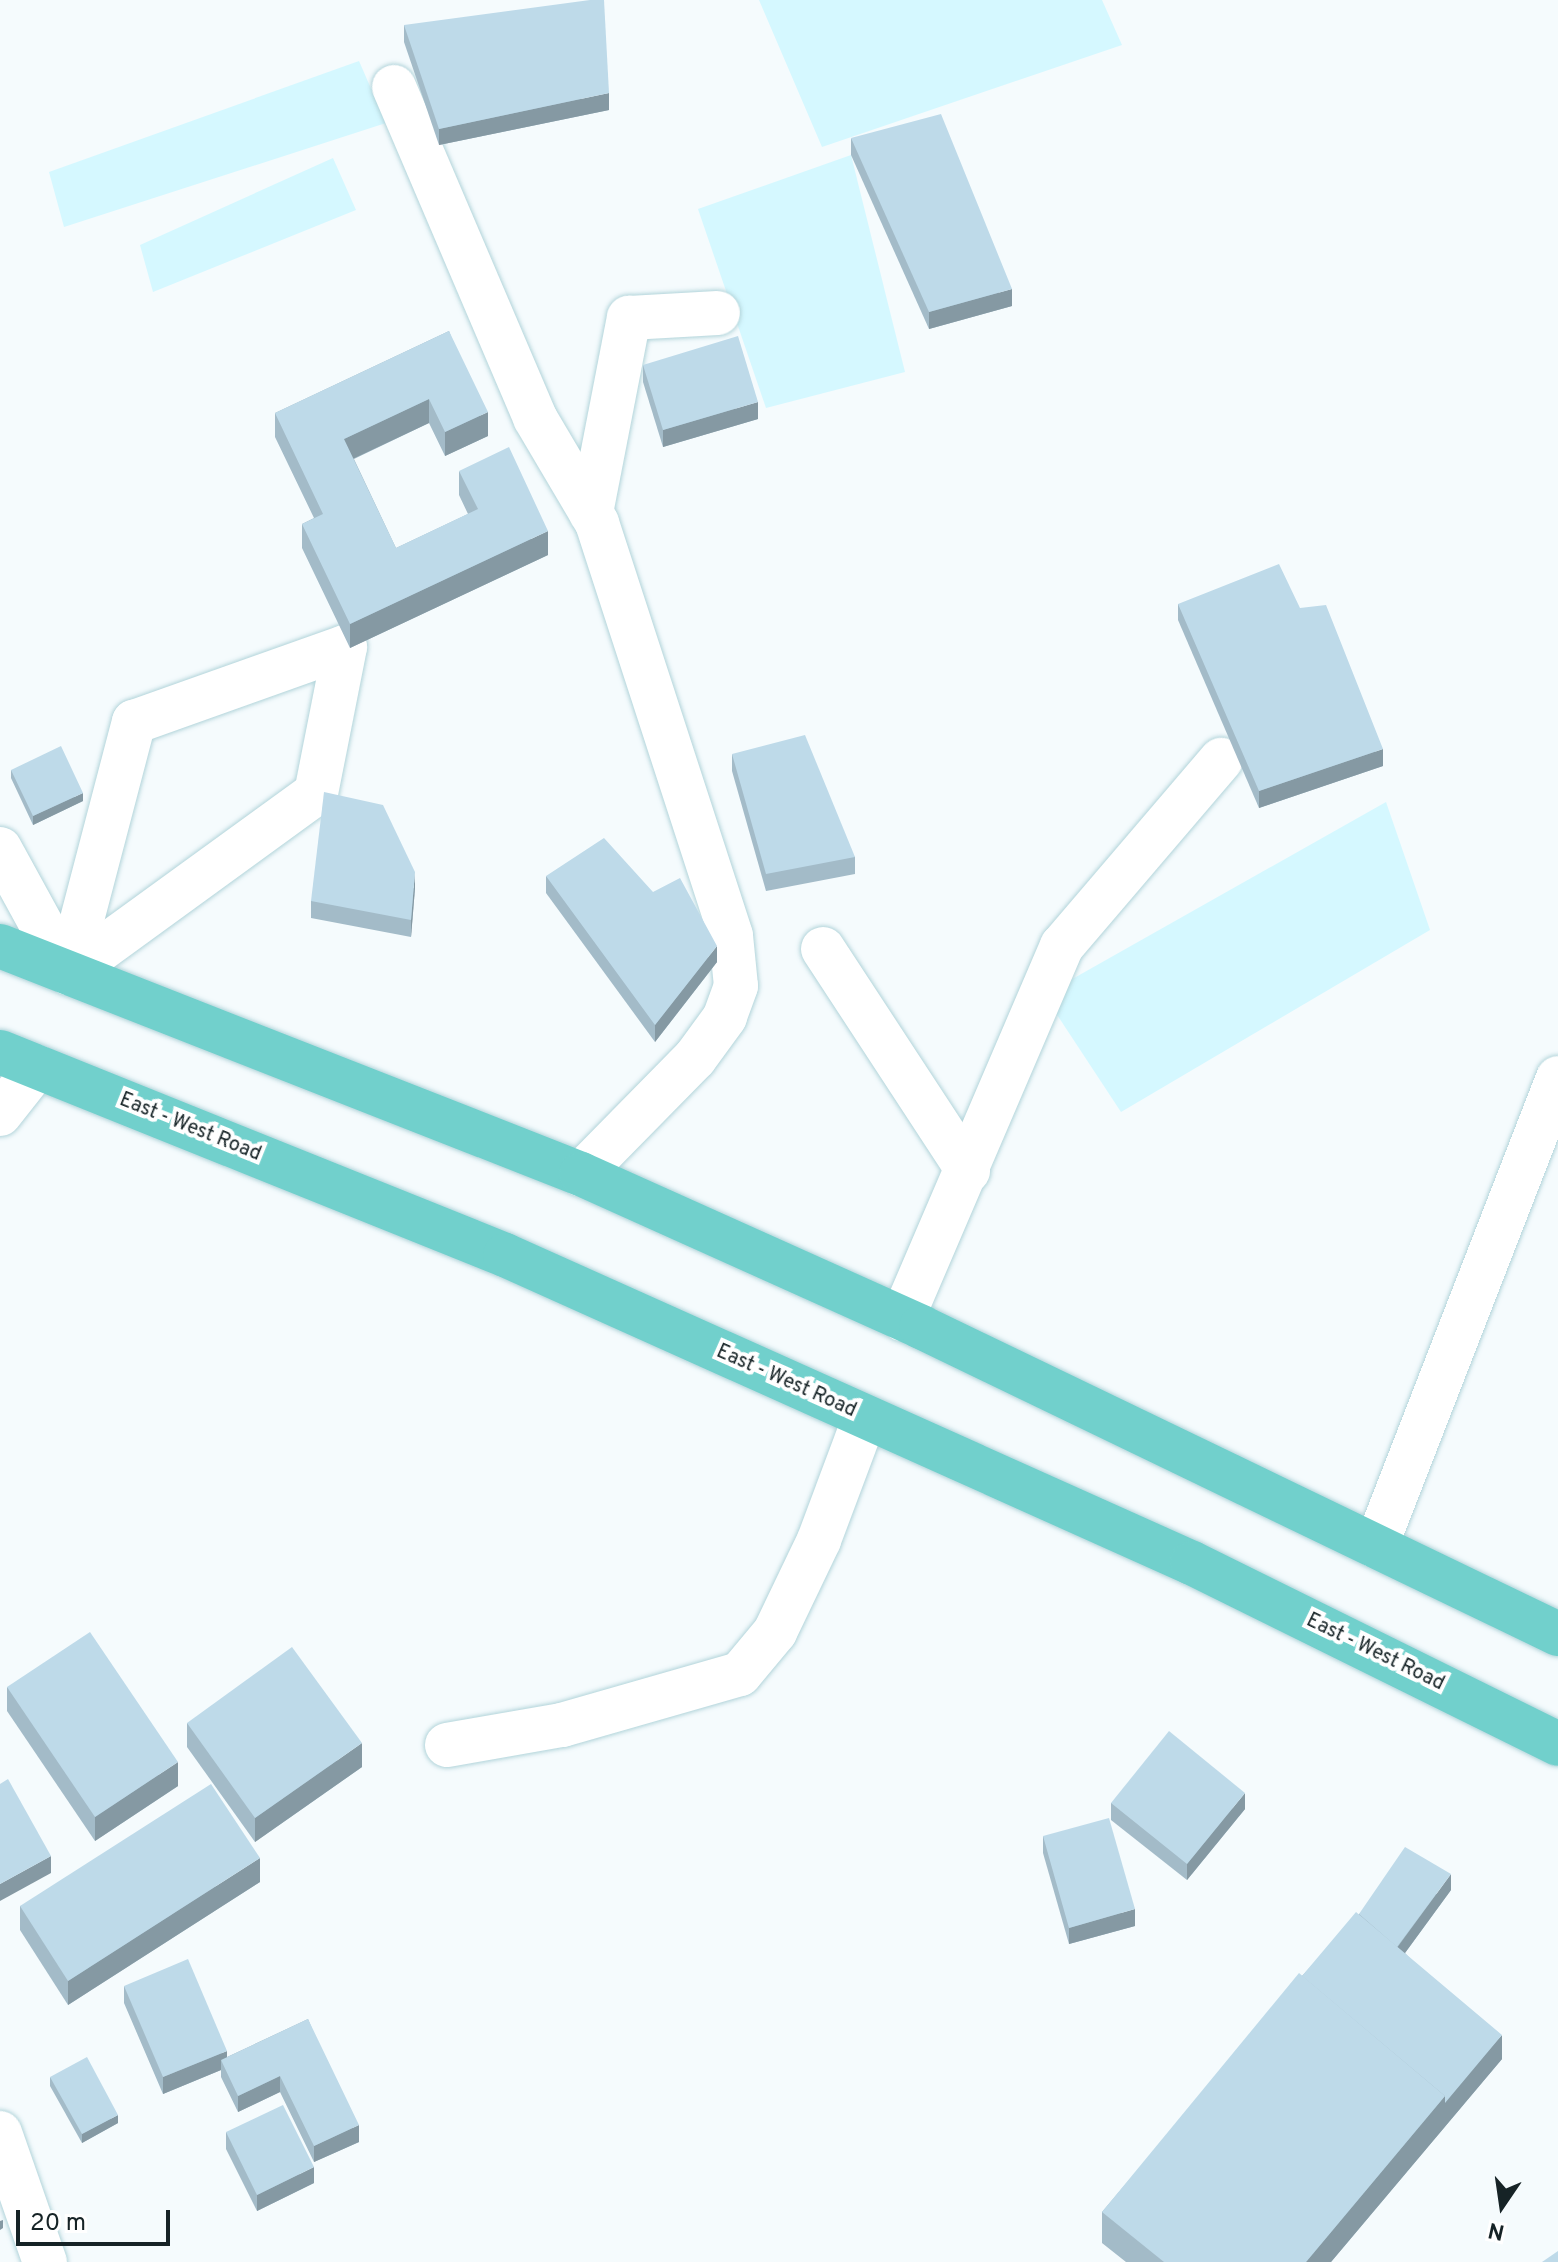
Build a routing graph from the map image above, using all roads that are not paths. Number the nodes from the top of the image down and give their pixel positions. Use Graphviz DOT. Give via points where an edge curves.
graph roads {
  1 [pos="394,87"];
  2 [pos="718,313"];
  3 [pos="591,513"];
  4 [pos="1221,760"];
  5 [pos="0,849"];
  6 [pos="0,946"];
  7 [pos="823,949"];
  8 [pos="68,973"];
  9 [pos="18,1060"];
  10 [pos="1558,1078"];
  11 [pos="0,1114"];
  12 [pos="968,1171"];
  13 [pos="581,1174"];
  14 [pos="902,1319"];
  15 [pos="865,1417"];
  16 [pos="1376,1546"];
  17 [pos="1558,1634"];
  18 [pos="1558,1744"];
  19 [pos="447,1745"];
  20 [pos="0,2133"];
  21 [pos="45,2262"];
  1 -- 3 [label="street" via="535,418"];
  2 -- 3 [label="street" via="629,318"];
  3 -- 13 [label="street" via="731,936 736,986 725,1017 695,1058"];
  4 -- 12 [label="street" via="1062,946"];
  5 -- 8 [label="street"];
  6 -- 8 [label="main road"];
  7 -- 12 [label="street"];
  8 -- 8 [label="street" via="316,793 345,647 134,722"];
  8 -- 13 [label="main road"];
  9 -- 11 [label="street"];
  9 -- 15 [label="main road, East - West Road" via="505,1255"];
  10 -- 16 [label="street"];
  12 -- 14 [label="street"];
  13 -- 14 [label="main road"];
  14 -- 16 [label="main road"];
  15 -- 18 [label="main road, East - West Road" via="1192,1563"];
  15 -- 19 [label="street" via="819,1540 775,1632 740,1674 562,1725"];
  16 -- 17 [label="main road"];
  20 -- 21 [label="street"];
}
